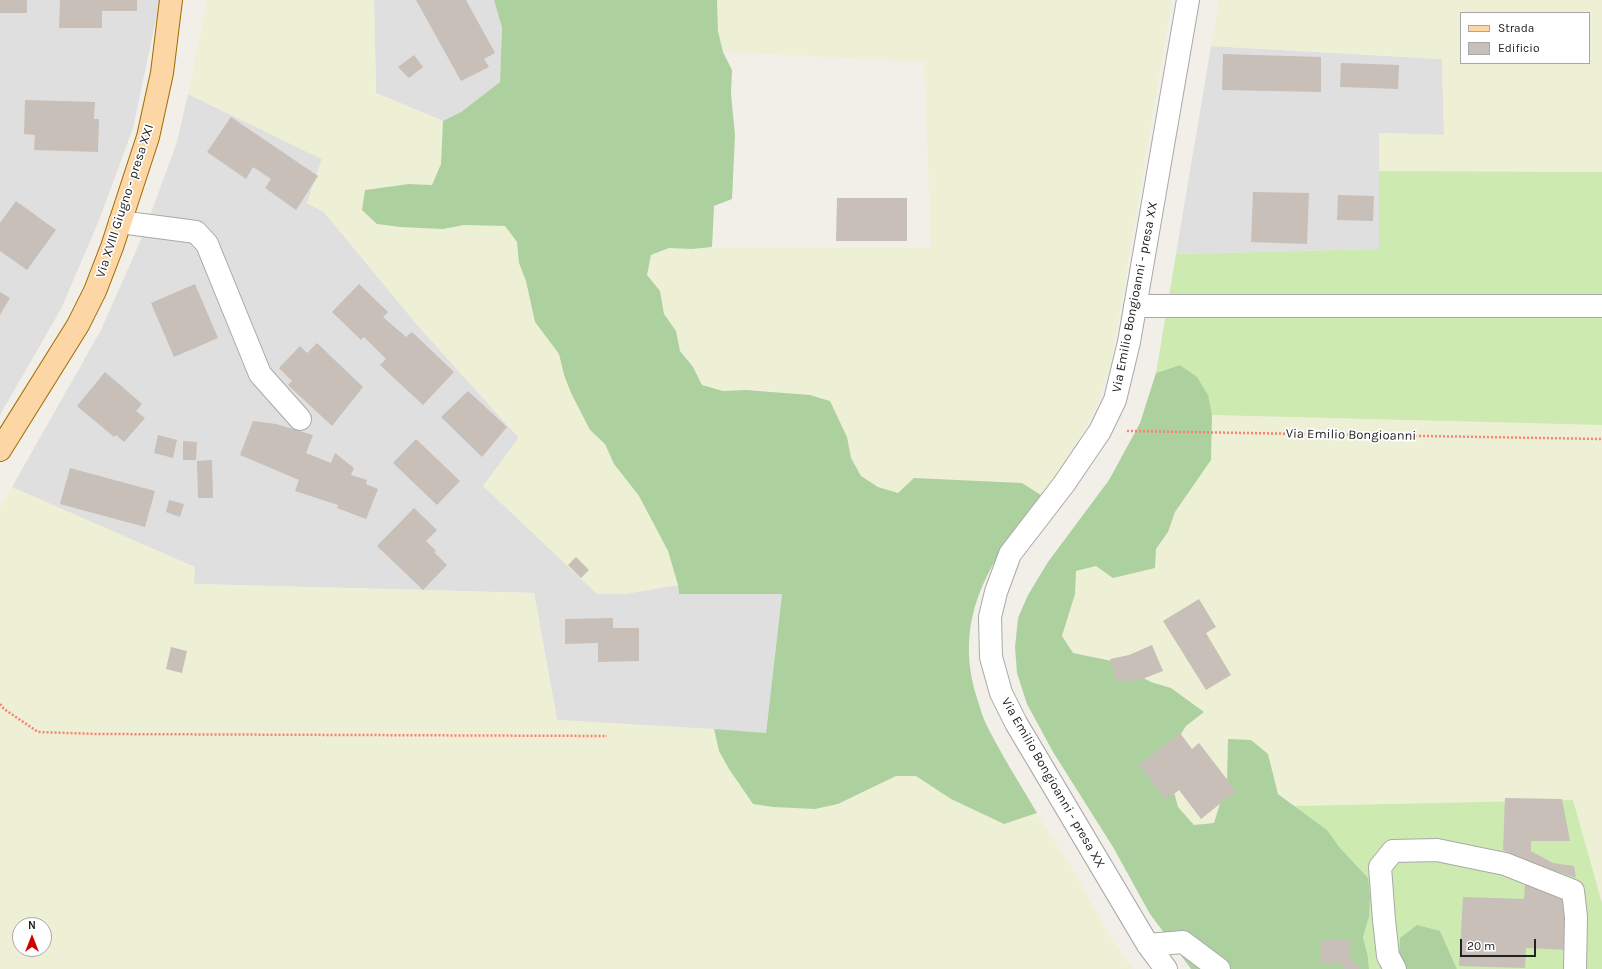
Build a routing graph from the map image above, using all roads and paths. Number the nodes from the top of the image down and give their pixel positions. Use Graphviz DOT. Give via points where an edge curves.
graph roads {
  1 [pos="171,0"];
  2 [pos="1188,0"];
  3 [pos="120,222"];
  4 [pos="1135,306"];
  5 [pos="1602,306"];
  6 [pos="300,419"];
  7 [pos="1100,431"];
  8 [pos="1602,439"];
  9 [pos="0,450"];
  10 [pos="0,704"];
  11 [pos="607,736"];
  12 [pos="1148,946"];
  13 [pos="1166,969"];
  14 [pos="1219,969"];
  15 [pos="1395,969"];
  16 [pos="1574,969"];
  1 -- 3 [label="main road, Via XVIII Giugno - presa XXI" via="162,73 148,137"];
  2 -- 4 [label="street, Via Emilio Bongioanni - presa XX"];
  3 -- 6 [label="street" via="196,232 207,244 260,374"];
  3 -- 9 [label="main road, Via XVIII Giugno - presa XXI" via="95,291 78,325"];
  4 -- 5 [label="street"];
  4 -- 7 [label="street, Via Emilio Bongioanni - presa XX" via="1115,400"];
  7 -- 8 [label="path, Via Emilio Bongioanni"];
  7 -- 12 [label="street, Via Emilio Bongioanni - presa XX" via="1064,484 1010,554 990,617 990,657 1001,693 1016,723"];
  10 -- 11 [label="path" via="38,732"];
  12 -- 13 [label="street, Via Emilio Bongioanni - presa XX"];
  12 -- 14 [label="street" via="1183,942"];
  15 -- 16 [label="street" via="1388,956 1380,867 1393,851 1437,850 1505,864 1573,891 1576,917"];
}
